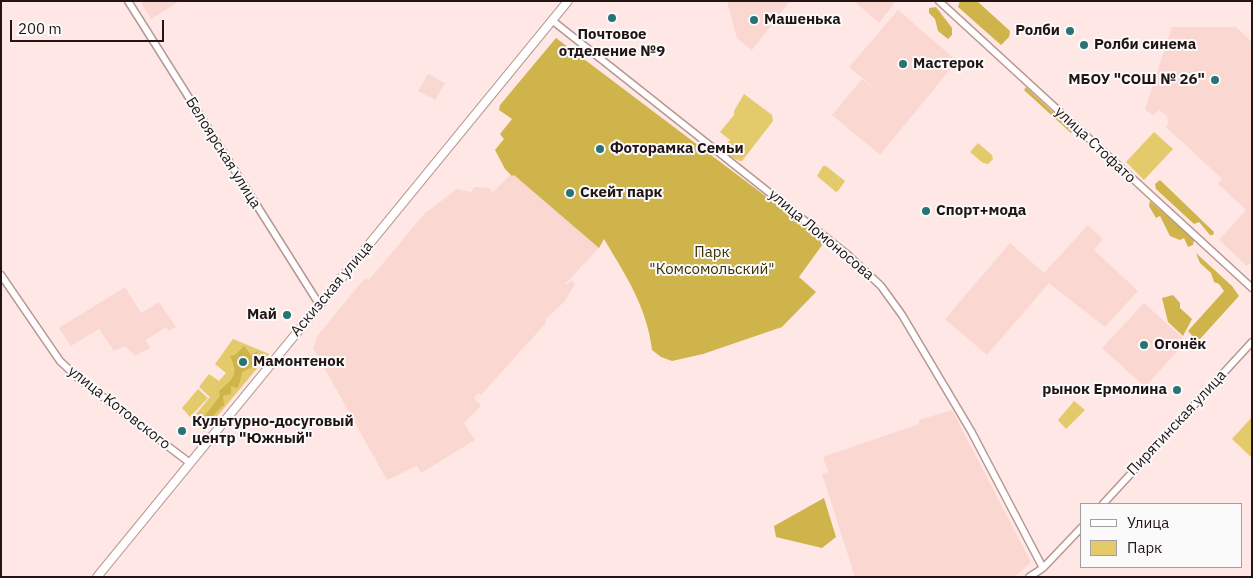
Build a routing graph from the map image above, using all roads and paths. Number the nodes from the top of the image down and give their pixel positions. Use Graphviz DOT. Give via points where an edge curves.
graph roads {
  1 [pos="128,1"];
  2 [pos="568,1"];
  3 [pos="939,1"];
  4 [pos="553,21"];
  5 [pos="1,275"];
  6 [pos="1252,288"];
  7 [pos="319,304"];
  8 [pos="1252,342"];
  9 [pos="190,463"];
  10 [pos="1104,503"];
  11 [pos="1080,529"];
  12 [pos="1043,568"];
  13 [pos="97,577"];
  14 [pos="1029,577"];
  1 -- 7 [label="street, Белоярская улица"];
  2 -- 4 [label="main road, Аскизская улица"];
  3 -- 6 [label="street, улица Стофато"];
  4 -- 7 [label="main road, Аскизская улица"];
  4 -- 12 [label="street, улица Ломоносова" via="848,256 881,286 902,315 971,431"];
  5 -- 9 [label="street, улица Котовского" via="60,361"];
  7 -- 9 [label="main road, Аскизская улица"];
  8 -- 10 [label="street, Пирятинская улица"];
  9 -- 13 [label="main road, Аскизская улица"];
  11 -- 12 [label="street"];
  12 -- 14 [label="street"];
}
